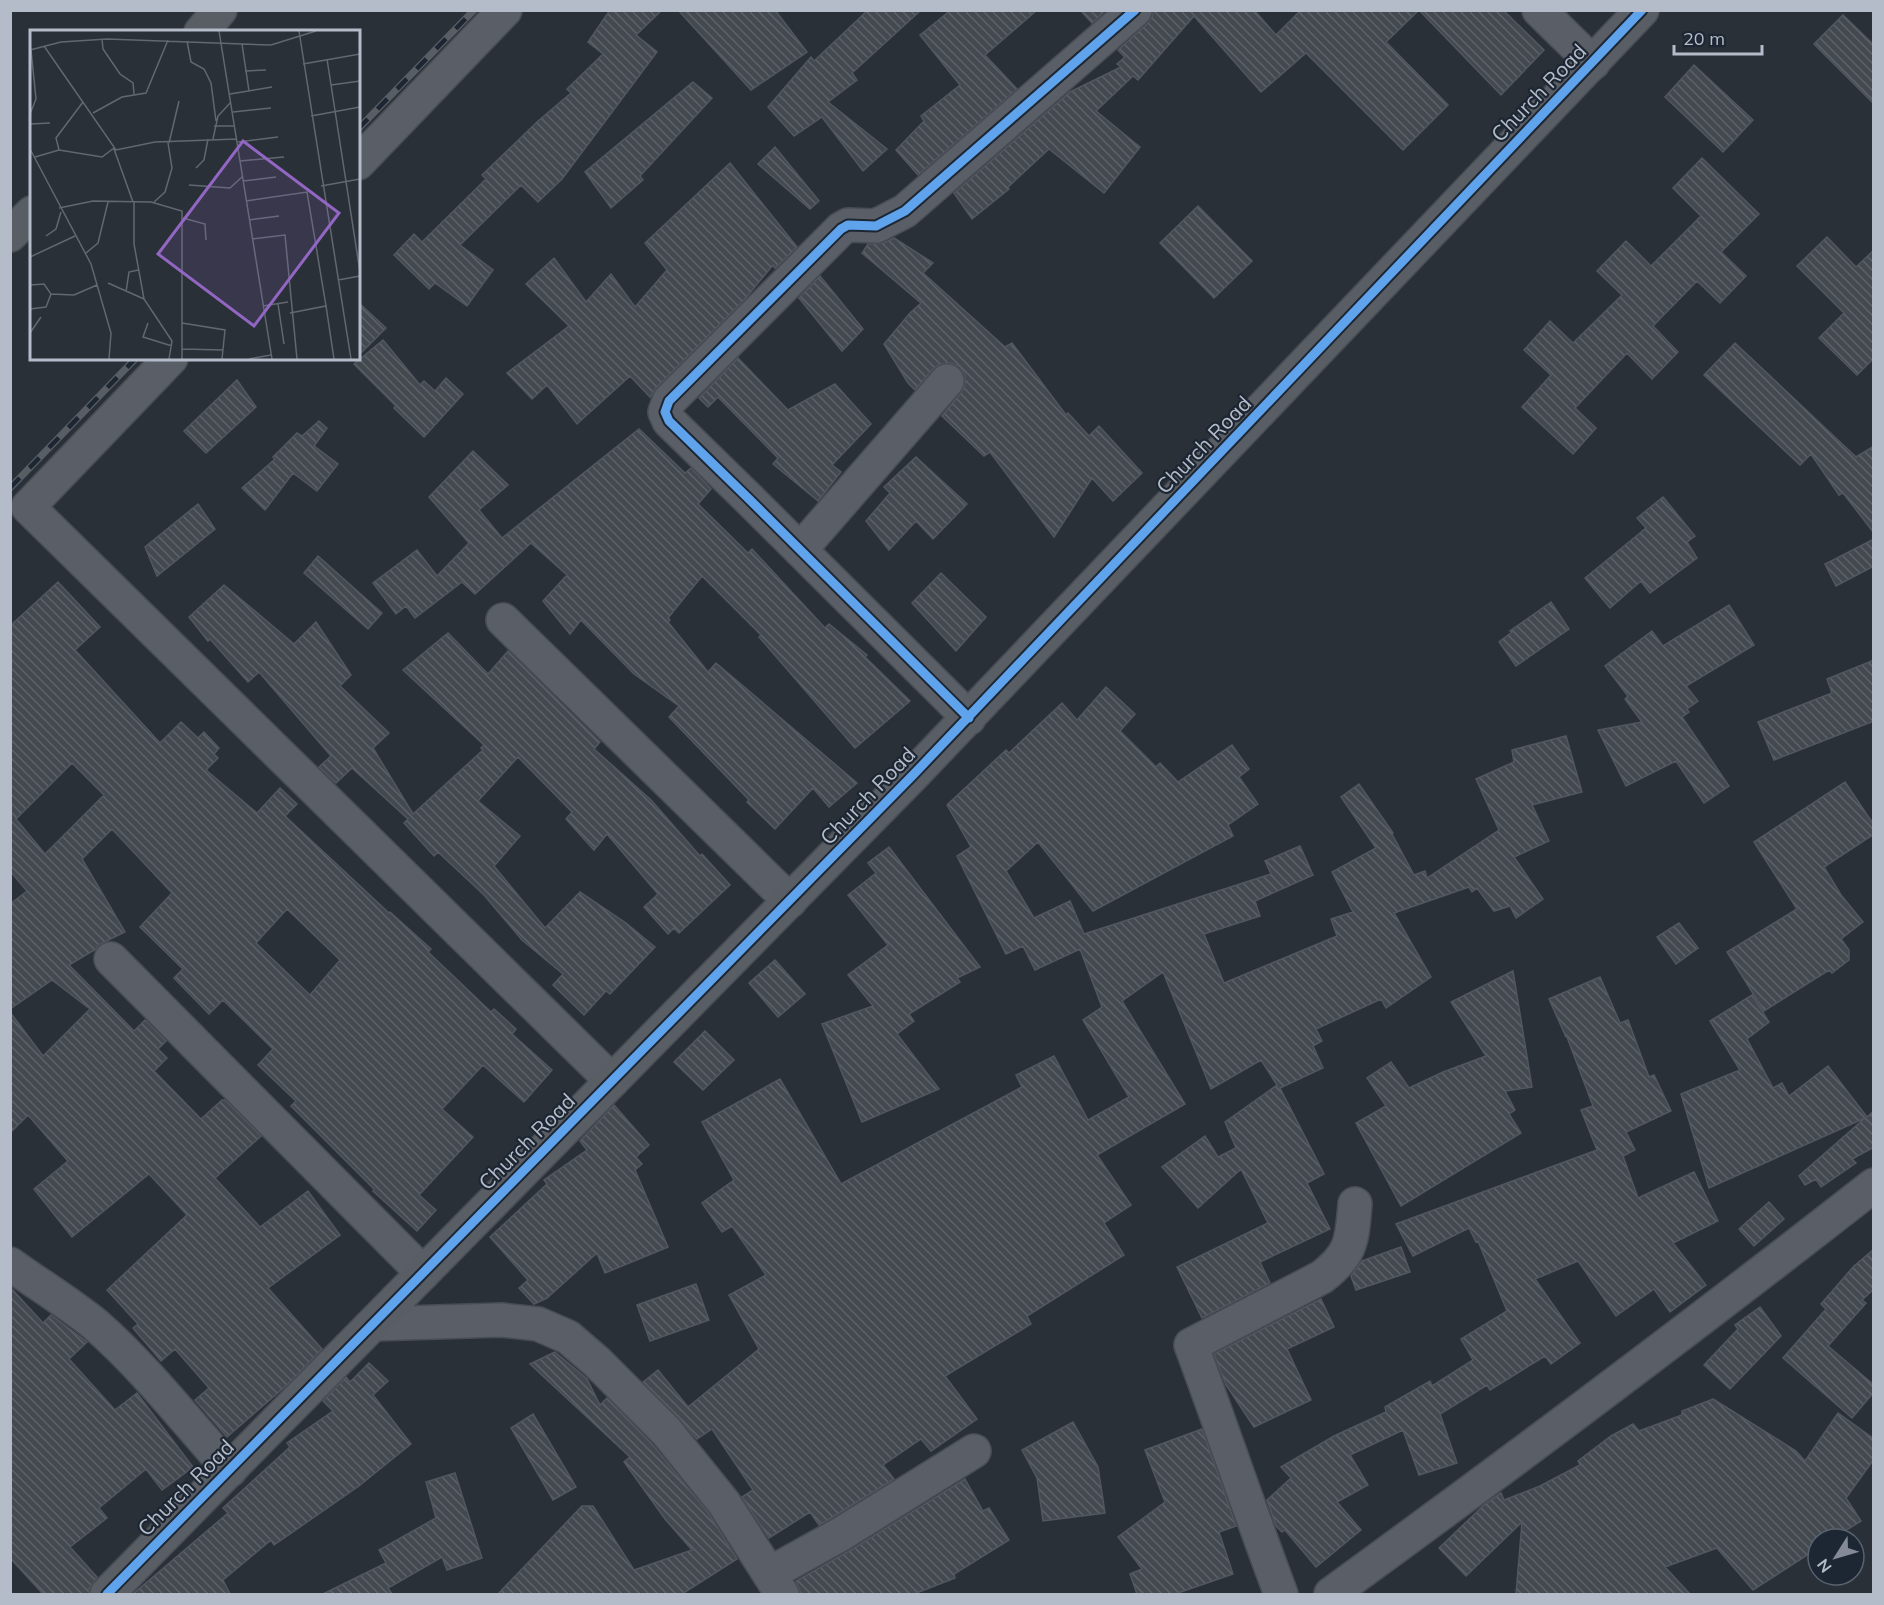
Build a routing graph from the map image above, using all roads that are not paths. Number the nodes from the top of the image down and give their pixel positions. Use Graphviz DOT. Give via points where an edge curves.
graph roads {
  1 [pos="220,10"];
  2 [pos="505,10"];
  3 [pos="1135,10"];
  4 [pos="1539,10"];
  5 [pos="1642,10"];
  6 [pos="203,30"];
  7 [pos="1593,63"];
  8 [pos="360,161"];
  9 [pos="30,215"];
  10 [pos="10,236"];
  11 [pos="169,360"];
  12 [pos="947,381"];
  13 [pos="800,550"];
  14 [pos="503,620"];
  15 [pos="969,718"];
  16 [pos="790,901"];
  17 [pos="111,959"];
  18 [pos="612,1082"];
  19 [pos="1874,1185"];
  20 [pos="1355,1204"];
  21 [pos="10,1264"];
  22 [pos="423,1273"];
  23 [pos="374,1324"];
  24 [pos="974,1451"];
  25 [pos="230,1470"];
  26 [pos="775,1584"];
  27 [pos="107,1594"];
  28 [pos="1281,1594"];
  29 [pos="1331,1594"];
  1 -- 6 [label="street"];
  2 -- 8 [label="street"];
  3 -- 13 [label="street" via="905,211 876,226 848,225 841,229 669,401 665,412 669,421"];
  4 -- 7 [label="street"];
  5 -- 7 [label="street, Church Road"];
  7 -- 15 [label="street, Church Road"];
  9 -- 10 [label="street"];
  11 -- 18 [label="street" via="28,507"];
  12 -- 13 [label="street"];
  13 -- 15 [label="street"];
  14 -- 16 [label="street"];
  15 -- 16 [label="street, Church Road"];
  16 -- 18 [label="street, Church Road"];
  17 -- 22 [label="street"];
  18 -- 22 [label="street, Church Road"];
  19 -- 29 [label="street" via="1518,1457"];
  20 -- 28 [label="street" via="1352,1242 1338,1264 1322,1277 1191,1345"];
  21 -- 25 [label="street" via="61,1298 125,1352"];
  22 -- 23 [label="street, Church Road"];
  23 -- 25 [label="street, Church Road"];
  23 -- 26 [label="street" via="501,1320 538,1324 568,1337 666,1431 724,1503"];
  24 -- 26 [label="street" via="841,1534"];
  25 -- 27 [label="street, Church Road"];
}
